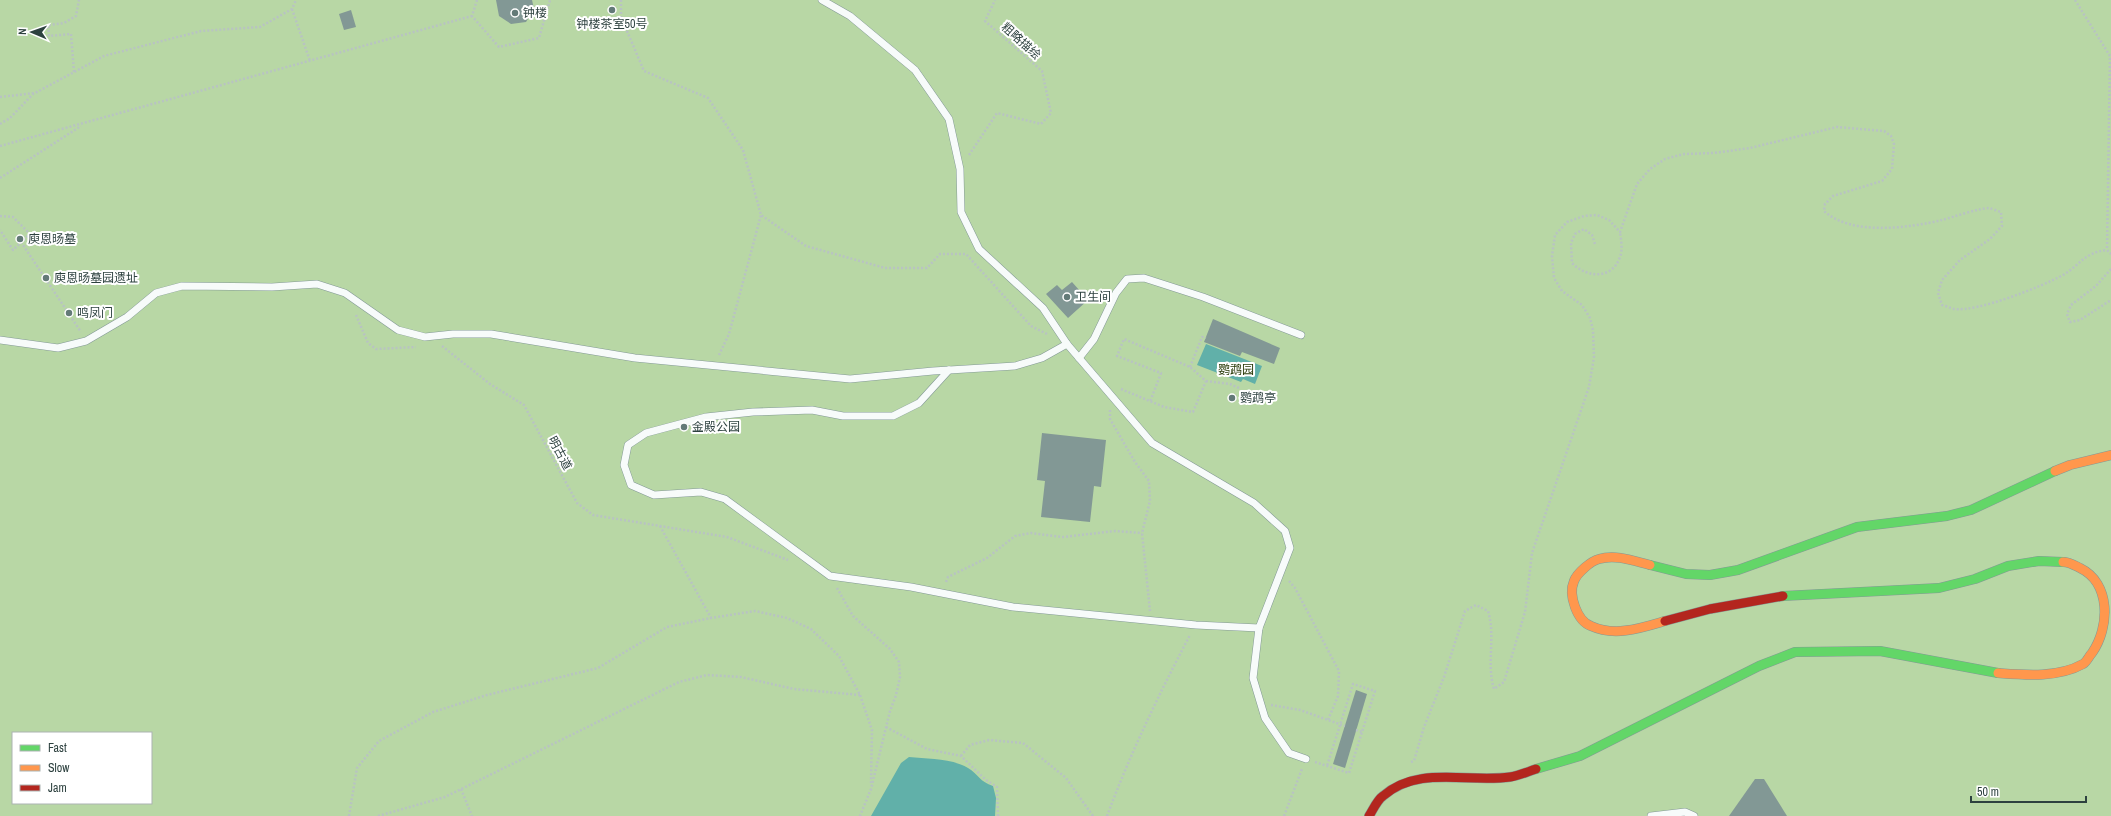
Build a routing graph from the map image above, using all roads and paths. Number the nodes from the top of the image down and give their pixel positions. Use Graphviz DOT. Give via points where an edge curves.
graph roads {
  1 [pos="79,0"];
  2 [pos="296,0"];
  3 [pos="477,0"];
  4 [pos="550,0"];
  5 [pos="622,0"];
  6 [pos="822,0"];
  7 [pos="994,0"];
  8 [pos="2075,0"];
  9 [pos="292,9"];
  10 [pos="472,16"];
  11 [pos="310,61"];
  12 [pos="74,72"];
  13 [pos="34,93"];
  14 [pos="0,97"];
  15 [pos="0,124"];
  16 [pos="83,124"];
  17 [pos="0,146"];
  18 [pos="960,169"];
  19 [pos="0,178"];
  20 [pos="761,215"];
  21 [pos="0,216"];
  22 [pos="0,230"];
  23 [pos="1620,232"];
  24 [pos="21,242"];
  25 [pos="1595,244"];
  26 [pos="2107,250"];
  27 [pos="2111,254"];
  28 [pos="2111,269"];
  29 [pos="2111,300"];
  30 [pos="354,312"];
  31 [pos="77,326"];
  32 [pos="1031,326"];
  33 [pos="1301,335"];
  34 [pos="1206,338"];
  35 [pos="0,340"];
  36 [pos="1067,344"];
  37 [pos="434,346"];
  38 [pos="420,347"];
  39 [pos="1079,358"];
  40 [pos="714,365"];
  41 [pos="1190,367"];
  42 [pos="949,370"];
  43 [pos="1206,381"];
  44 [pos="1239,388"];
  45 [pos="1106,392"];
  46 [pos="1116,402"];
  47 [pos="1150,402"];
  48 [pos="2111,455"];
  49 [pos="660,526"];
  50 [pos="1142,533"];
  51 [pos="793,562"];
  52 [pos="1280,572"];
  53 [pos="830,576"];
  54 [pos="941,593"];
  55 [pos="711,618"];
  56 [pos="1151,620"];
  57 [pos="1196,625"];
  58 [pos="1259,628"];
  59 [pos="860,695"];
  60 [pos="1261,703"];
  61 [pos="1328,720"];
  62 [pos="1340,724"];
  63 [pos="1345,726"];
  64 [pos="886,727"];
  65 [pos="1356,730"];
  66 [pos="1362,732"];
  67 [pos="961,756"];
  68 [pos="1306,759"];
  69 [pos="1408,764"];
  70 [pos="1327,766"];
  71 [pos="460,789"];
  72 [pos="871,789"];
  73 [pos="349,816"];
  74 [pos="378,816"];
  75 [pos="472,816"];
  76 [pos="860,816"];
  77 [pos="998,816"];
  78 [pos="1093,816"];
  79 [pos="1106,816"];
  80 [pos="1284,816"];
  81 [pos="1369,816"];
  82 [pos="1651,816"];
  83 [pos="1694,816"];
  1 -- 12 [label="path" via="76,16 64,23 48,25 49,36 71,34"];
  2 -- 9 [label="path"];
  3 -- 10 [label="path"];
  4 -- 10 [label="path" via="539,38 499,47"];
  5 -- 20 [label="path" via="621,17 644,71 708,98 743,150"];
  6 -- 18 [label="lane" via="850,16 915,70 949,119"];
  7 -- 18 [label="path, 粗略描绘" via="985,21 1042,71 1051,113 1041,124 997,113"];
  8 -- 26 [label="path" via="2110,56"];
  9 -- 11 [label="path"];
  9 -- 12 [label="path" via="260,27 201,31 104,56"];
  10 -- 11 [label="path"];
  11 -- 16 [label="path"];
  12 -- 13 [label="path"];
  13 -- 14 [label="path"];
  13 -- 15 [label="path" via="10,118"];
  16 -- 17 [label="path"];
  16 -- 19 [label="path"];
  18 -- 36 [label="lane" via="961,212 979,249 1043,308"];
  20 -- 32 [label="path" via="806,246 885,268 927,268 940,254 966,254"];
  20 -- 40 [label="path" via="729,334"];
  21 -- 24 [label="path" via="13,217 30,234"];
  22 -- 24 [label="path" via="13,250"];
  23 -- 25 [label="path" via="1622,247 1615,266 1607,272 1588,275 1572,263 1571,243 1575,234 1584,229 1592,235"];
  23 -- 26 [label="path" via="1637,184 1650,169 1665,159 1750,148 1837,127 1884,131 1891,136 1894,144 1892,169 1882,181 1833,196 1824,204 1824,211 1833,219 1856,226 1880,228 1928,223 1988,208 2001,212 2002,226 1990,240 1960,260 1942,280 1938,293 1942,305 1954,309 1985,305 2037,288 2064,275 2094,251"];
  23 -- 69 [label="path" via="1609,220 1597,216 1584,216 1567,222 1556,235 1552,256 1554,278 1562,291 1582,305 1590,318 1594,357 1588,388 1532,553 1525,612 1504,682 1494,689 1490,677 1492,625 1488,612 1476,606 1464,611 1414,761"];
  24 -- 31 [label="path"];
  26 -- 27 [label="path"];
  28 -- 29 [label="path" via="2096,286 2071,306 2067,314 2070,322 2080,320"];
  30 -- 38 [label="path" via="368,343 376,349"];
  33 -- 39 [label="lane" via="1203,297 1144,278 1127,279 1116,293 1094,339"];
  34 -- 41 [label="path" via="1202,337"];
  35 -- 40 [label="lane" via="58,348 86,341 127,317 156,293 182,286 272,287 317,284 345,293 398,330 425,338 453,334 492,334 635,358"];
  36 -- 39 [label="lane"];
  36 -- 42 [label="lane" via="1042,358 1015,366"];
  37 -- 49 [label="path, 明古道" via="442,346 490,384 524,405 577,503 593,515"];
  39 -- 45 [label="lane"];
  40 -- 42 [label="lane" via="850,379"];
  41 -- 43 [label="path"];
  41 -- 47 [label="path" via="1124,339 1117,356 1161,374"];
  42 -- 53 [label="lane" via="919,403 893,416 843,416 812,410 706,417 646,433 628,445 624,464 631,485 654,495 701,492 725,499"];
  43 -- 44 [label="path" via="1230,384"];
  43 -- 47 [label="path" via="1193,412"];
  45 -- 46 [label="lane"];
  45 -- 47 [label="path" via="1121,389"];
  46 -- 50 [label="path" via="1110,408 1110,419 1149,481 1150,501"];
  46 -- 52 [label="lane" via="1152,443 1254,503 1285,531 1290,548"];
  48 -- 81 [label="street" via="2070,465 2039,477 1971,510 1947,516 1856,527 1738,570 1710,575 1686,574 1618,557 1598,559 1584,569 1574,581 1572,597 1578,615 1589,626 1606,632 1633,630 1710,609 1772,597 1939,588 1975,579 2008,566 2039,561 2067,562 2087,571 2103,590 2106,615 2099,643 2084,664 2059,673 2025,675 1990,672 1880,651 1795,652 1759,666 1580,756 1510,777 1436,776 1406,782 1382,796"];
  49 -- 51 [label="path, 明古道" via="727,537"];
  49 -- 55 [label="path"];
  50 -- 54 [label="path" via="1115,531 1063,537 1031,533 1015,536 987,558 948,576"];
  50 -- 56 [label="path"];
  52 -- 58 [label="lane"];
  52 -- 61 [label="path" via="1295,588 1338,671 1338,696"];
  53 -- 54 [label="lane"];
  53 -- 64 [label="path" via="853,616 890,649 899,662 900,677"];
  54 -- 56 [label="lane" via="1013,607"];
  55 -- 59 [label="path" via="755,611 787,618 811,629 839,656"];
  55 -- 73 [label="path" via="667,627 598,668 487,695 433,712 379,741 356,768"];
  56 -- 57 [label="lane"];
  57 -- 58 [label="lane"];
  57 -- 79 [label="path" via="1157,699"];
  58 -- 60 [label="lane" via="1253,678"];
  59 -- 71 [label="path" via="794,689 741,677 707,675 679,682"];
  59 -- 72 [label="path" via="872,730"];
  60 -- 61 [label="path" via="1300,710"];
  60 -- 68 [label="lane" via="1265,718 1289,754"];
  61 -- 62 [label="path"];
  62 -- 63 [label="path"];
  62 -- 66 [label="path" via="1353,684 1375,692"];
  62 -- 70 [label="path"];
  64 -- 67 [label="path" via="926,748"];
  64 -- 72 [label="path"];
  65 -- 66 [label="path"];
  66 -- 70 [label="path" via="1349,773"];
  67 -- 77 [label="path" via="997,787"];
  67 -- 78 [label="path" via="970,745 989,740 1023,744 1066,778"];
  68 -- 70 [label="path"];
  68 -- 80 [label="path"];
  71 -- 74 [label="path"];
  71 -- 75 [label="path"];
  72 -- 76 [label="path"];
  82 -- 83 [label="lane" via="1685,812"];
}
